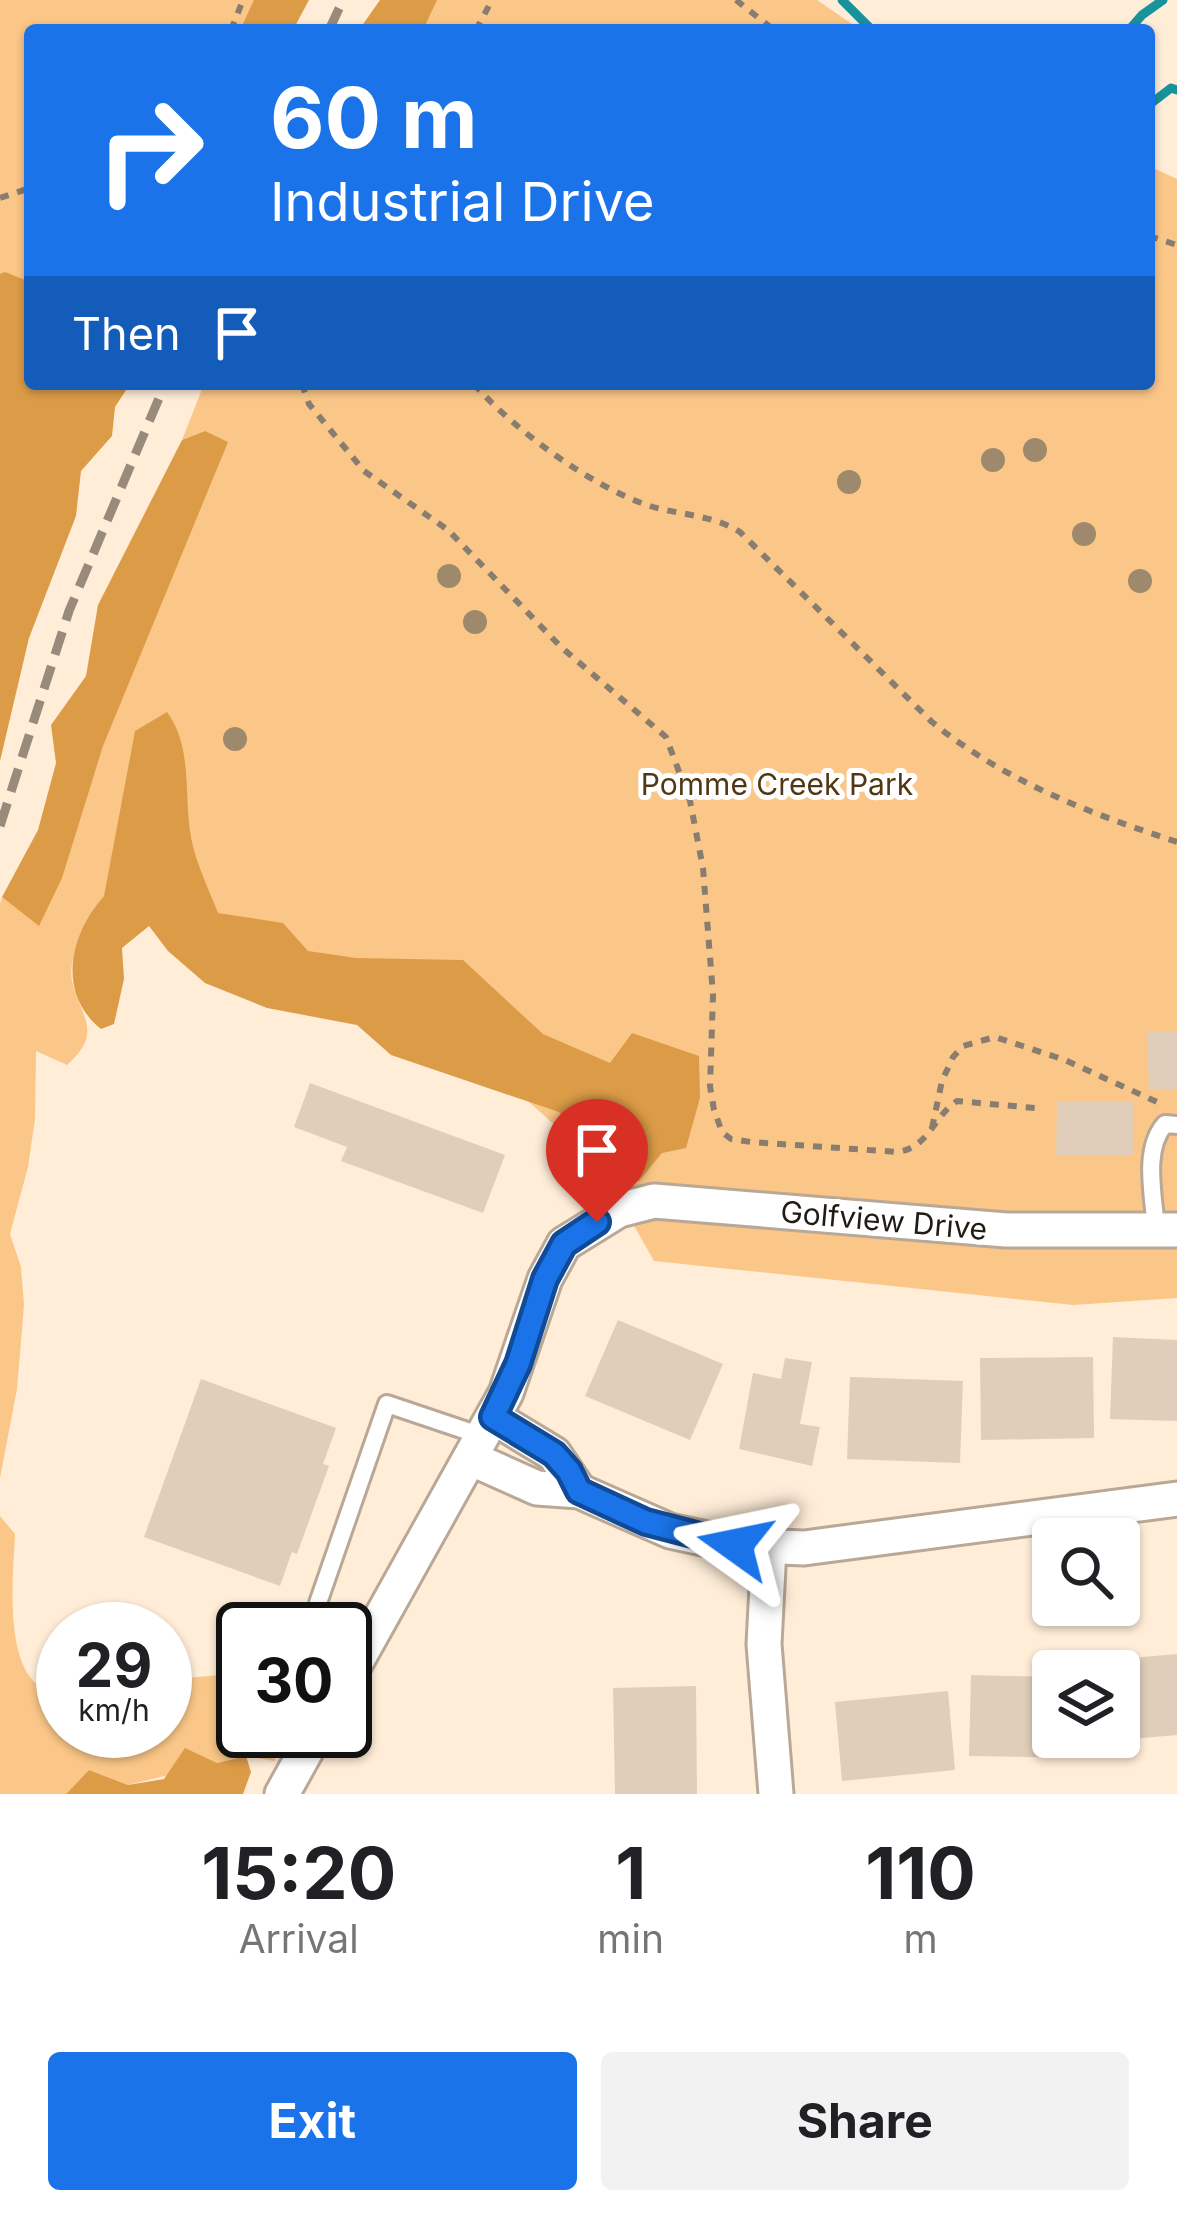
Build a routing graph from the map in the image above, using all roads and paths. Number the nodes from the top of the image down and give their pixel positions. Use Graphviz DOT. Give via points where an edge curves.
graph roads {
  1 [pos="736,0"];
  2 [pos="766,24"];
  3 [pos="304,390"];
  4 [pos="480,390"];
  5 [pos="1177,842"];
  6 [pos="1162,1103"];
  7 [pos="1035,1108"];
  8 [pos="1177,1125"];
  9 [pos="932,1131"];
  10 [pos="1167,1230"];
  11 [pos="482,1437"];
  12 [pos="543,1445"];
  13 [pos="522,1483"];
  14 [pos="579,1491"];
  15 [pos="1177,1499"];
  16 [pos="769,1548"];
  17 [pos="319,1602"];
  18 [pos="372,1627"];
  19 [pos="302,1758"];
  20 [pos="282,1794"];
  21 [pos="776,1794"];
  1 -- 2 [label="path"];
  3 -- 9 [label="path" via="364,471 448,530 561,647 666,737 703,868 710,1086 722,1132 751,1142 898,1152"];
  4 -- 5 [label="path" via="529,436 632,499 740,532 965,748 1047,794"];
  6 -- 9 [label="path" via="995,1036 953,1057"];
  7 -- 9 [label="path" via="957,1102"];
  8 -- 10 [label="lane" via="1156,1133 1152,1153"];
  10 -- 11 [label="street, Golfview Drive" via="1006,1230 654,1201 619,1210 564,1244"];
  11 -- 12 [label="street"];
  11 -- 13 [label="street"];
  11 -- 17 [label="lane" via="387,1404"];
  11 -- 18 [label="street"];
  12 -- 13 [label="street"];
  12 -- 14 [label="street"];
  13 -- 14 [label="street"];
  14 -- 16 [label="street" via="670,1531"];
  15 -- 16 [label="street"];
  16 -- 21 [label="street" via="764,1643"];
  19 -- 20 [label="street"];
}
